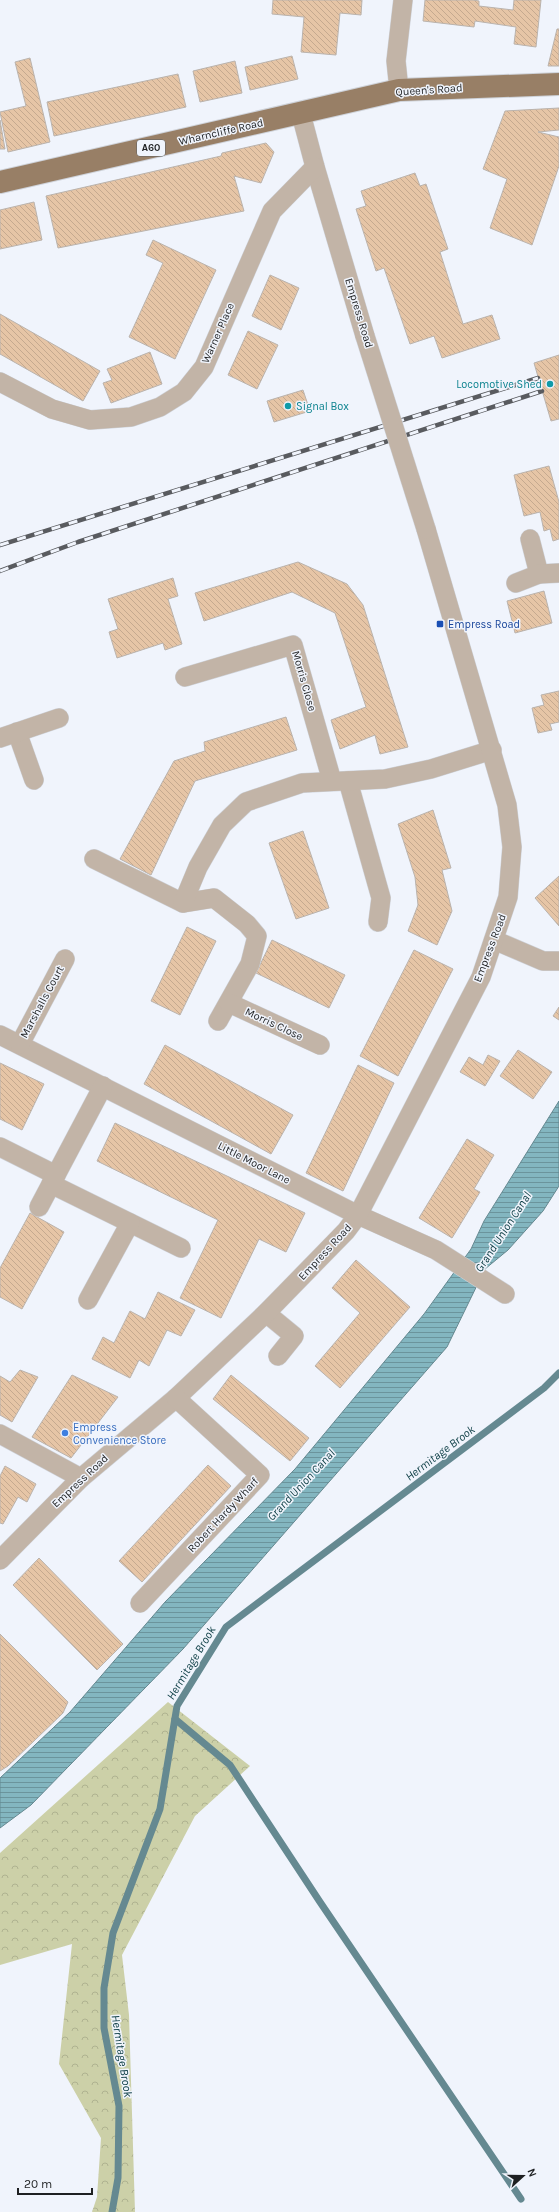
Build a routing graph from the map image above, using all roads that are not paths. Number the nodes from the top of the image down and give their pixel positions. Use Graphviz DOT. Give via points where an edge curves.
graph roads {
  1 [pos="403,0"];
  2 [pos="559,84"];
  3 [pos="399,90"];
  4 [pos="301,114"];
  5 [pos="315,167"];
  6 [pos="0,182"];
  7 [pos="0,382"];
  8 [pos="530,539"];
  9 [pos="559,573"];
  10 [pos="540,574"];
  11 [pos="516,583"];
  12 [pos="185,677"];
  13 [pos="59,718"];
  14 [pos="8,736"];
  15 [pos="492,750"];
  16 [pos="34,780"];
  17 [pos="340,781"];
  18 [pos="94,859"];
  19 [pos="183,903"];
  20 [pos="378,922"];
  21 [pos="494,940"];
  22 [pos="65,959"];
  23 [pos="559,960"];
  24 [pos="229,1002"];
  25 [pos="218,1021"];
  26 [pos="0,1034"];
  27 [pos="20,1044"];
  28 [pos="320,1045"];
  29 [pos="103,1086"];
  30 [pos="0,1147"];
  31 [pos="54,1179"];
  32 [pos="39,1207"];
  33 [pos="358,1215"];
  34 [pos="130,1223"];
  35 [pos="181,1248"];
  36 [pos="505,1294"];
  37 [pos="88,1300"];
  38 [pos="266,1313"];
  39 [pos="278,1356"];
  40 [pos="176,1398"];
  41 [pos="0,1434"];
  42 [pos="81,1478"];
  43 [pos="0,1560"];
  44 [pos="140,1603"];
  1 -- 3 [label="street" via="396,61"];
  2 -- 3 [label="main road, Queen's Road / A60"];
  3 -- 4 [label="main road, Queen's Road / A60"];
  4 -- 5 [label="street, Empress Road"];
  4 -- 6 [label="main road, Wharncliffe Road / A60"];
  5 -- 7 [label="street, Warner Place" via="272,211 204,367 184,392 160,407 131,417 90,420 52,409"];
  5 -- 15 [label="street, Empress Road, bridge"];
  8 -- 10 [label="street"];
  9 -- 10 [label="street"];
  10 -- 11 [label="street"];
  12 -- 17 [label="street, Morris Close" via="293,645"];
  13 -- 14 [label="street"];
  14 -- 16 [label="street"];
  15 -- 17 [label="street" via="431,769 385,779"];
  15 -- 21 [label="street, Empress Road" via="507,805 512,847 508,897"];
  17 -- 19 [label="street" via="302,783 246,802 222,825 198,867"];
  17 -- 20 [label="street, Morris Close" via="382,898"];
  18 -- 19 [label="street"];
  19 -- 24 [label="street" via="214,898 258,936 250,964"];
  21 -- 23 [label="street" via="543,961"];
  21 -- 33 [label="street, Empress Road" via="481,976"];
  22 -- 27 [label="street, Marshalls Court"];
  24 -- 25 [label="street"];
  24 -- 28 [label="street, Morris Close"];
  26 -- 27 [label="street, Little Moor Lane"];
  27 -- 29 [label="street, Little Moor Lane"];
  29 -- 31 [label="street"];
  29 -- 33 [label="street, Little Moor Lane"];
  30 -- 31 [label="street"];
  31 -- 32 [label="street"];
  31 -- 34 [label="street"];
  33 -- 36 [label="street, Little Moor Lane" via="436,1250"];
  33 -- 38 [label="street, Empress Road" via="346,1231"];
  34 -- 35 [label="street"];
  34 -- 37 [label="street"];
  38 -- 39 [label="street" via="294,1336"];
  38 -- 40 [label="street, Empress Road"];
  40 -- 42 [label="street, Empress Road"];
  40 -- 44 [label="street, Robert Hardy Wharf" via="260,1475"];
  41 -- 42 [label="street"];
  42 -- 43 [label="street, Empress Road"];
}
